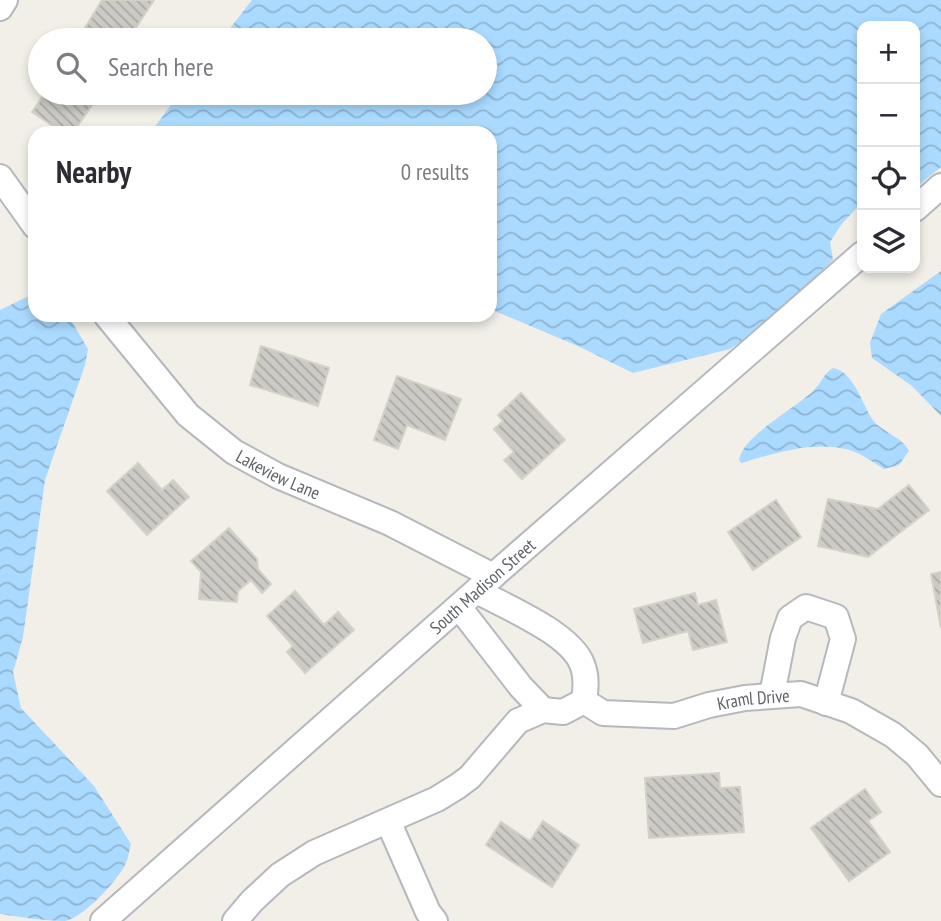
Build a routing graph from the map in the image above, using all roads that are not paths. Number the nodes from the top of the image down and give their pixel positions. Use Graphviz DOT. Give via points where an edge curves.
graph roads {
  1 [pos="5,0"];
  2 [pos="0,8"];
  3 [pos="0,177"];
  4 [pos="941,186"];
  5 [pos="920,205"];
  6 [pos="28,216"];
  7 [pos="857,258"];
  8 [pos="112,322"];
  9 [pos="476,592"];
  10 [pos="772,695"];
  11 [pos="584,701"];
  12 [pos="826,703"];
  13 [pos="543,710"];
  14 [pos="941,784"];
  15 [pos="388,821"];
  16 [pos="103,921"];
  17 [pos="235,921"];
  18 [pos="435,921"];
  1 -- 2 [label="street"];
  3 -- 6 [label="street"];
  4 -- 5 [label="street"];
  7 -- 9 [label="street, South Madison Street"];
  8 -- 9 [label="street, Lakeview Lane" via="188,415 234,452 278,476 390,523"];
  9 -- 11 [label="street" via="560,636 582,662 587,680"];
  9 -- 13 [label="street" via="521,687"];
  9 -- 16 [label="street, South Madison Street"];
  10 -- 11 [label="street, Kraml Drive" via="674,716 603,713"];
  10 -- 12 [label="street, Kraml Drive" via="801,694"];
  10 -- 12 [label="street" via="790,618 806,607 836,617 843,639"];
  11 -- 13 [label="street" via="563,712"];
  12 -- 14 [label="street, Kraml Drive" via="893,735"];
  13 -- 15 [label="street" via="518,721 470,777 437,799"];
  15 -- 17 [label="street" via="306,858 280,875"];
  15 -- 18 [label="street"];
}
